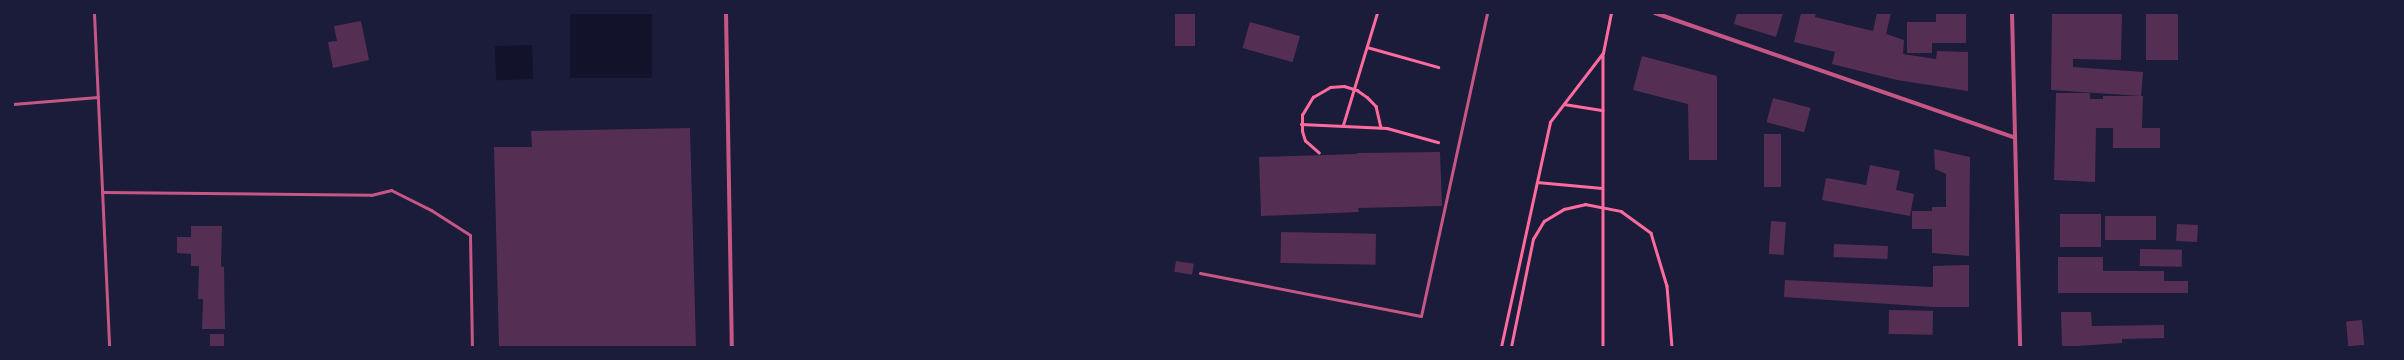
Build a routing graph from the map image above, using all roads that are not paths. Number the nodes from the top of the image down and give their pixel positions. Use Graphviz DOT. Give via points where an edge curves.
graph roads {
  1 [pos="94,13"];
  2 [pos="726,13"];
  3 [pos="1487,13"];
  4 [pos="1655,13"];
  5 [pos="2012,13"];
  6 [pos="98,97"];
  7 [pos="13,104"];
  8 [pos="2014,137"];
  9 [pos="102,192"];
  10 [pos="1200,273"];
  11 [pos="109,347"];
  12 [pos="472,347"];
  13 [pos="732,347"];
  14 [pos="2020,347"];
  1 -- 6 [label="lane"];
  2 -- 13 [label="street"];
  3 -- 10 [label="lane" via="1421,316"];
  4 -- 8 [label="street"];
  5 -- 8 [label="street"];
  6 -- 7 [label="lane"];
  6 -- 9 [label="lane"];
  8 -- 14 [label="street"];
  9 -- 11 [label="lane"];
  9 -- 12 [label="lane" via="370,195 391,190 432,210 470,235"];
}
